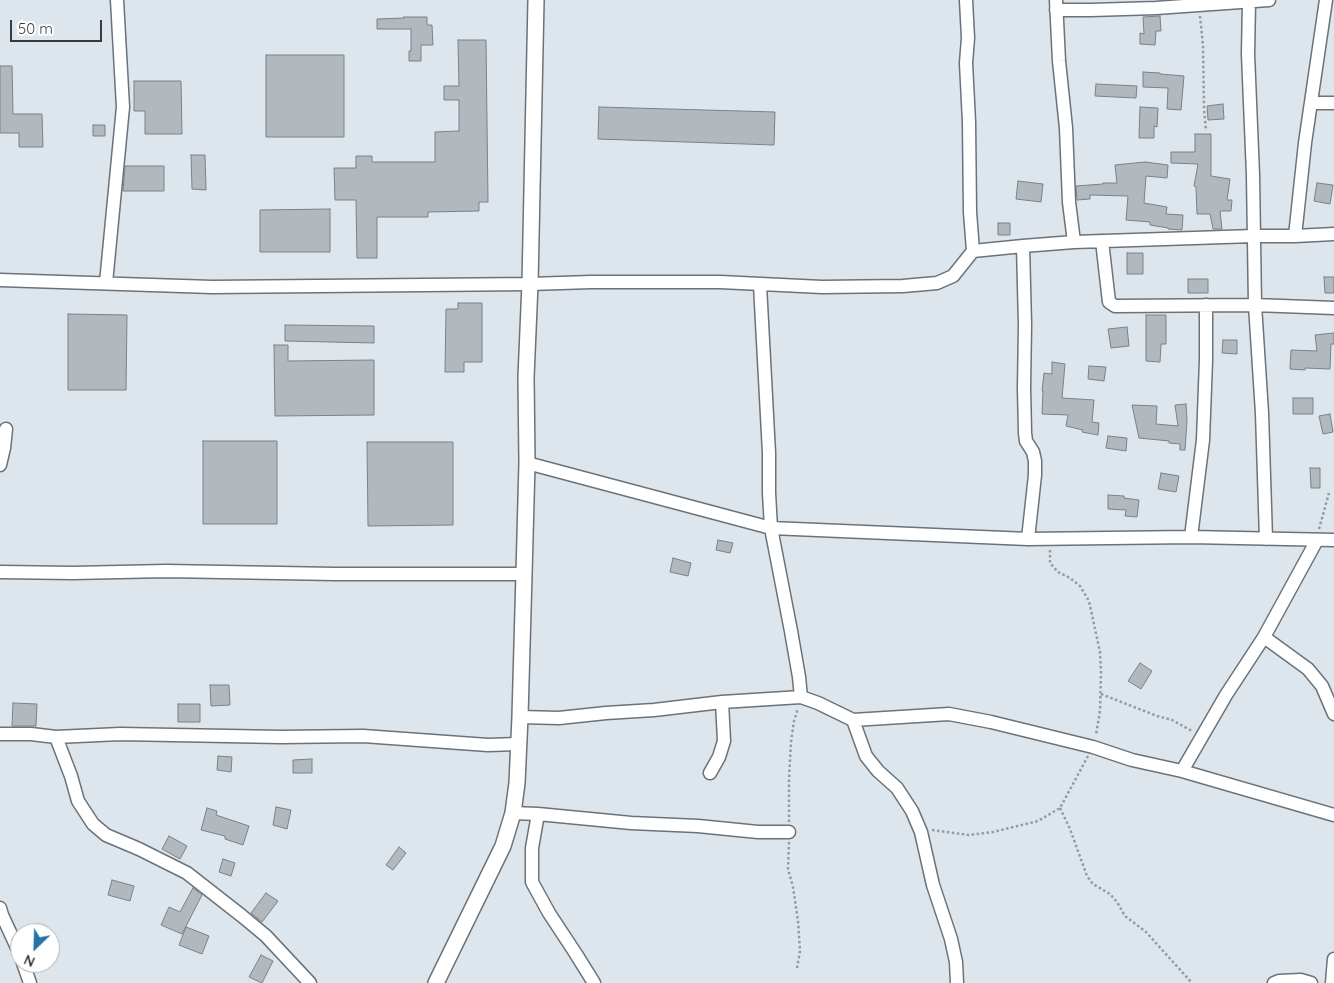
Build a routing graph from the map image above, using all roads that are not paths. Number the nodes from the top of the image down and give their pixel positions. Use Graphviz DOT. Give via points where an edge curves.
graph roads {
  1 [pos="117,0"];
  2 [pos="536,0"];
  3 [pos="966,0"];
  4 [pos="1269,0"];
  5 [pos="1326,0"];
  6 [pos="1249,2"];
  7 [pos="1198,3"];
  8 [pos="1056,5"];
  9 [pos="1312,103"];
  10 [pos="1334,103"];
  11 [pos="1334,234"];
  12 [pos="1254,236"];
  13 [pos="1296,236"];
  14 [pos="1102,241"];
  15 [pos="1074,242"];
  16 [pos="1023,246"];
  17 [pos="973,251"];
  18 [pos="0,280"];
  19 [pos="106,283"];
  20 [pos="530,284"];
  21 [pos="760,285"];
  22 [pos="1206,305"];
  23 [pos="1255,305"];
  24 [pos="1334,308"];
  25 [pos="6,429"];
  26 [pos="526,463"];
  27 [pos="0,465"];
  28 [pos="771,528"];
  29 [pos="1191,538"];
  30 [pos="1028,539"];
  31 [pos="1266,539"];
  32 [pos="1317,540"];
  33 [pos="1334,540"];
  34 [pos="0,572"];
  35 [pos="524,574"];
  36 [pos="1264,637"];
  37 [pos="801,697"];
  38 [pos="722,702"];
  39 [pos="1334,714"];
  40 [pos="520,717"];
  41 [pos="853,720"];
  42 [pos="0,734"];
  43 [pos="56,737"];
  44 [pos="518,744"];
  45 [pos="1182,771"];
  46 [pos="710,773"];
  47 [pos="514,814"];
  48 [pos="538,814"];
  49 [pos="1334,815"];
  50 [pos="789,832"];
  51 [pos="0,908"];
  52 [pos="10,932"];
  53 [pos="1334,959"];
  54 [pos="310,983"];
  55 [pos="436,983"];
  56 [pos="594,983"];
  57 [pos="957,983"];
  58 [pos="1274,983"];
  59 [pos="1311,983"];
  60 [pos="1332,983"];
  1 -- 19 [label="street" via="123,107"];
  2 -- 20 [label="street"];
  3 -- 17 [label="street"];
  4 -- 6 [label="street"];
  5 -- 9 [label="street"];
  6 -- 7 [label="street"];
  6 -- 12 [label="street"];
  7 -- 8 [label="street" via="1091,10"];
  8 -- 15 [label="street"];
  9 -- 10 [label="street"];
  9 -- 13 [label="street"];
  11 -- 13 [label="street"];
  12 -- 13 [label="street"];
  12 -- 14 [label="street"];
  12 -- 23 [label="street"];
  14 -- 15 [label="street"];
  14 -- 22 [label="street" via="1109,302 1115,306"];
  15 -- 16 [label="street"];
  16 -- 17 [label="street"];
  16 -- 30 [label="street" via="1025,433 1036,461"];
  17 -- 21 [label="street" via="953,276 937,283 860,287"];
  18 -- 19 [label="street"];
  19 -- 20 [label="street" via="212,287"];
  20 -- 21 [label="street" via="720,282"];
  20 -- 26 [label="street"];
  21 -- 28 [label="street"];
  22 -- 23 [label="street"];
  22 -- 29 [label="street" via="1203,440"];
  23 -- 24 [label="street"];
  23 -- 31 [label="street"];
  25 -- 27 [label="street"];
  26 -- 28 [label="street"];
  26 -- 35 [label="street"];
  28 -- 30 [label="street"];
  28 -- 37 [label="street"];
  29 -- 30 [label="street"];
  29 -- 31 [label="street"];
  31 -- 32 [label="street"];
  32 -- 33 [label="street"];
  32 -- 36 [label="street"];
  34 -- 35 [label="street"];
  35 -- 40 [label="street"];
  36 -- 39 [label="street" via="1308,669 1322,686"];
  36 -- 45 [label="street"];
  37 -- 38 [label="street"];
  37 -- 41 [label="street"];
  38 -- 40 [label="street" via="559,718"];
  38 -- 46 [label="street" via="724,740"];
  40 -- 44 [label="street"];
  41 -- 45 [label="street" via="949,714 1093,746 1132,760"];
  41 -- 57 [label="street" via="866,756 896,788 912,811 921,832 933,885 951,939"];
  42 -- 43 [label="street"];
  43 -- 44 [label="street" via="120,734 363,736 488,745"];
  43 -- 54 [label="street" via="78,800 93,824 106,835 187,873 266,936"];
  44 -- 47 [label="street"];
  45 -- 49 [label="street"];
  47 -- 48 [label="street"];
  47 -- 55 [label="street" via="502,846"];
  48 -- 50 [label="street"];
  48 -- 56 [label="street" via="532,848 532,882"];
  51 -- 52 [label="street"];
  53 -- 60 [label="street"];
  58 -- 59 [label="street" via="1301,980"];
}
